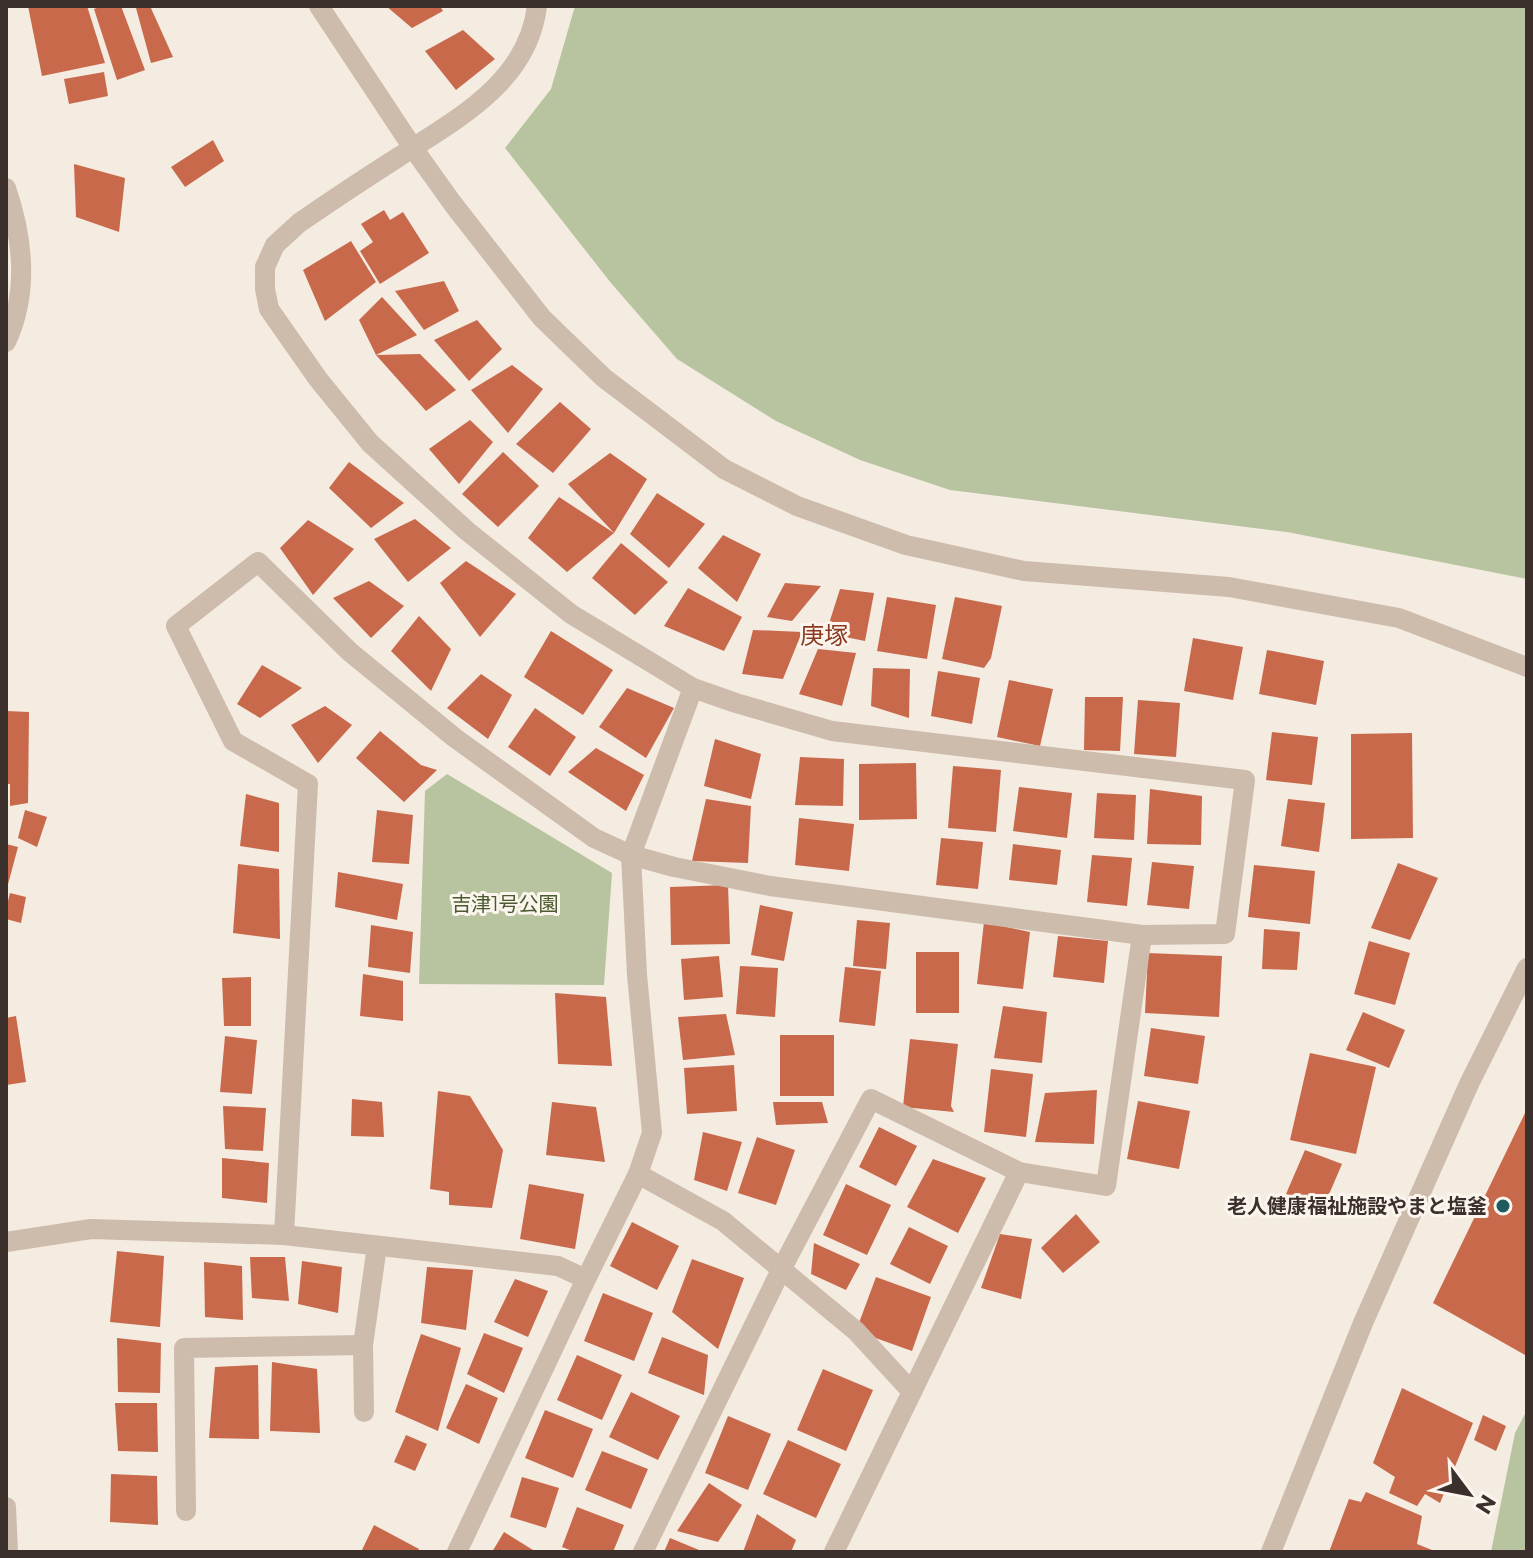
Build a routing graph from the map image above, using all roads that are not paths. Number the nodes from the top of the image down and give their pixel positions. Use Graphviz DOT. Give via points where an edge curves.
graph roads {
  1 [pos="319,6"];
  2 [pos="537,6"];
  3 [pos="413,148"];
  4 [pos="6,188"];
  5 [pos="6,342"];
  6 [pos="1527,667"];
  7 [pos="693,688"];
  8 [pos="631,855"];
  9 [pos="1142,935"];
  10 [pos="1527,968"];
  11 [pos="1019,1172"];
  12 [pos="638,1174"];
  13 [pos="284,1235"];
  14 [pos="6,1242"];
  15 [pos="377,1246"];
  16 [pos="781,1270"];
  17 [pos="586,1279"];
  18 [pos="363,1345"];
  19 [pos="912,1392"];
  20 [pos="364,1412"];
  21 [pos="6,1507"];
  22 [pos="186,1511"];
  23 [pos="8,1552"];
  24 [pos="457,1552"];
  25 [pos="643,1552"];
  26 [pos="834,1552"];
  27 [pos="1271,1552"];
  1 -- 3 [label="street"];
  2 -- 3 [label="street" via="535,24 504,77 481,103"];
  3 -- 6 [label="street" via="542,318 604,378 724,469 797,506 906,545 1024,571 1229,587 1399,618"];
  3 -- 7 [label="street" via="299,223 275,245 265,267 269,309 370,443 467,531 571,614"];
  4 -- 5 [label="street" via="21,246 21,287"];
  7 -- 8 [label="street"];
  7 -- 9 [label="street" via="832,731 1245,780 1225,934"];
  8 -- 9 [label="street" via="770,886"];
  8 -- 12 [label="street" via="652,1133"];
  8 -- 13 [label="street" via="594,838 455,738 350,652 258,562 176,626 233,741 308,784"];
  9 -- 11 [label="street" via="1106,1186"];
  10 -- 27 [label="street" via="1469,1084 1363,1323"];
  11 -- 16 [label="street" via="871,1099"];
  11 -- 19 [label="street"];
  12 -- 16 [label="street" via="723,1221"];
  12 -- 17 [label="street"];
  13 -- 14 [label="street" via="91,1229"];
  13 -- 15 [label="street"];
  15 -- 17 [label="street" via="558,1266"];
  15 -- 18 [label="street"];
  16 -- 19 [label="street" via="856,1331"];
  16 -- 25 [label="street"];
  17 -- 24 [label="street"];
  18 -- 20 [label="street"];
  18 -- 22 [label="street" via="184,1348"];
  19 -- 26 [label="street"];
  21 -- 23 [label="street"];
}
